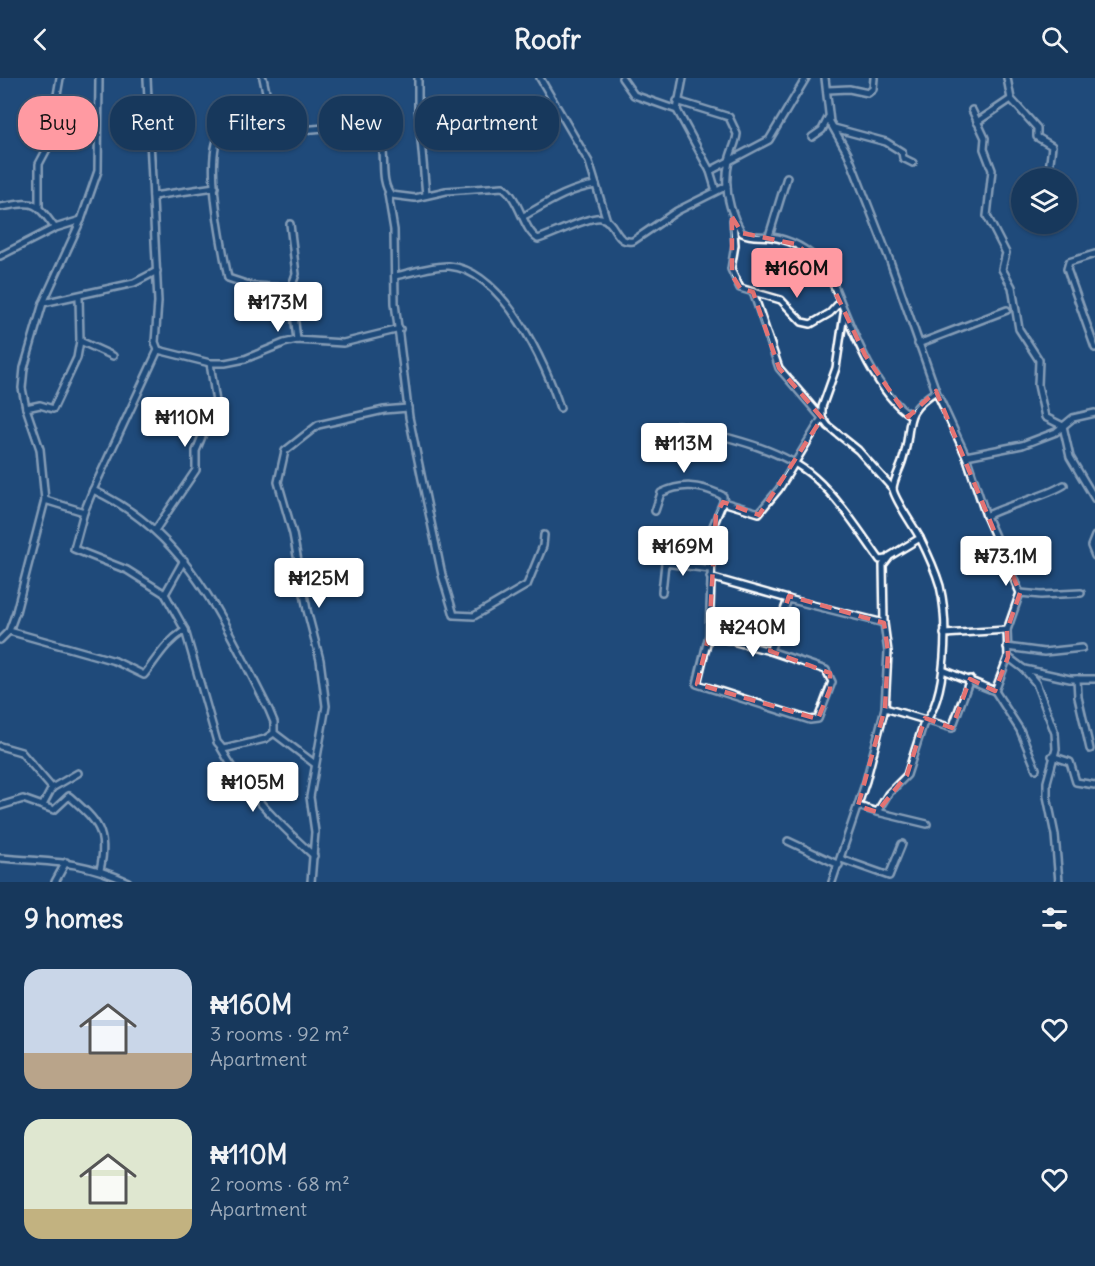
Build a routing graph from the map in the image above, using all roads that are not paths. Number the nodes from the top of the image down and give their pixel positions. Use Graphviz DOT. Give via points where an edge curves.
graph roads {
  1 [pos="60,78"];
  2 [pos="99,78"];
  3 [pos="147,78"];
  4 [pos="263,78"];
  5 [pos="418,78"];
  6 [pos="540,78"];
  7 [pos="622,78"];
  8 [pos="683,78"];
  9 [pos="806,78"];
  10 [pos="825,78"];
  11 [pos="874,78"];
  12 [pos="1007,78"];
  13 [pos="828,90"];
  14 [pos="267,96"];
  15 [pos="1011,99"];
  16 [pos="677,101"];
  17 [pos="677,110"];
  18 [pos="972,110"];
  19 [pos="828,116"];
  20 [pos="977,122"];
  21 [pos="834,128"];
  22 [pos="307,130"];
  23 [pos="812,137"];
  24 [pos="215,150"];
  25 [pos="729,159"];
  26 [pos="913,163"];
  27 [pos="1049,168"];
  28 [pos="710,171"];
  29 [pos="787,177"];
  30 [pos="596,185"];
  31 [pos="727,186"];
  32 [pos="214,187"];
  33 [pos="716,191"];
  34 [pos="388,192"];
  35 [pos="426,195"];
  36 [pos="153,196"];
  37 [pos="39,206"];
  38 [pos="0,207"];
  39 [pos="524,216"];
  40 [pos="732,217"];
  41 [pos="81,220"];
  42 [pos="607,221"];
  43 [pos="290,224"];
  44 [pos="55,228"];
  45 [pos="769,236"];
  46 [pos="1095,254"];
  47 [pos="0,255"];
  48 [pos="157,271"];
  49 [pos="395,276"];
  50 [pos="291,288"];
  51 [pos="753,292"];
  52 [pos="79,297"];
  53 [pos="840,302"];
  54 [pos="43,303"];
  55 [pos="844,309"];
  56 [pos="1007,310"];
  57 [pos="400,329"];
  58 [pos="297,340"];
  59 [pos="80,341"];
  60 [pos="918,344"];
  61 [pos="1095,348"];
  62 [pos="158,350"];
  63 [pos="113,356"];
  64 [pos="210,363"];
  65 [pos="936,391"];
  66 [pos="26,408"];
  67 [pos="408,408"];
  68 [pos="560,408"];
  69 [pos="1095,413"];
  70 [pos="910,416"];
  71 [pos="822,418"];
  72 [pos="678,425"];
  73 [pos="1063,426"];
  74 [pos="966,456"];
  75 [pos="794,464"];
  76 [pos="1064,485"];
  77 [pos="893,489"];
  78 [pos="93,490"];
  79 [pos="1095,499"];
  80 [pos="45,500"];
  81 [pos="723,502"];
  82 [pos="655,511"];
  83 [pos="84,512"];
  84 [pos="986,516"];
  85 [pos="156,530"];
  86 [pos="544,535"];
  87 [pos="1095,536"];
  88 [pos="920,538"];
  89 [pos="1095,556"];
  90 [pos="887,559"];
  91 [pos="184,560"];
  92 [pos="710,570"];
  93 [pos="710,577"];
  94 [pos="662,592"];
  95 [pos="1020,593"];
  96 [pos="1081,593"];
  97 [pos="165,594"];
  98 [pos="788,599"];
  99 [pos="884,623"];
  100 [pos="185,630"];
  101 [pos="1007,630"];
  102 [pos="9,631"];
  103 [pos="944,634"];
  104 [pos="708,635"];
  105 [pos="0,640"];
  106 [pos="1007,647"];
  107 [pos="1082,648"];
  108 [pos="770,651"];
  109 [pos="1008,657"];
  110 [pos="1024,669"];
  111 [pos="943,670"];
  112 [pos="970,679"];
  113 [pos="1077,679"];
  114 [pos="1095,679"];
  115 [pos="995,691"];
  116 [pos="885,708"];
  117 [pos="928,719"];
  118 [pos="274,733"];
  119 [pos="0,746"];
  120 [pos="220,747"];
  121 [pos="1090,749"];
  122 [pos="1052,756"];
  123 [pos="315,764"];
  124 [pos="1036,769"];
  125 [pos="78,774"];
  126 [pos="1095,785"];
  127 [pos="52,788"];
  128 [pos="43,805"];
  129 [pos="0,806"];
  130 [pos="858,806"];
  131 [pos="877,812"];
  132 [pos="927,824"];
  133 [pos="788,841"];
  134 [pos="902,844"];
  135 [pos="314,856"];
  136 [pos="0,858"];
  137 [pos="66,862"];
  138 [pos="840,862"];
  139 [pos="100,870"];
  140 [pos="55,882"];
  141 [pos="128,882"];
  142 [pos="311,882"];
  143 [pos="832,882"];
  144 [pos="1061,882"];
  1 -- 37 [label="street" via="48,147 39,164"];
  2 -- 41 [label="street" via="98,171"];
  3 -- 36 [label="street"];
  4 -- 14 [label="street"];
  5 -- 35 [label="street"];
  6 -- 30 [label="street" via="589,162"];
  7 -- 17 [label="street" via="634,95"];
  8 -- 16 [label="street"];
  9 -- 25 [label="street" via="769,140"];
  10 -- 13 [label="street"];
  11 -- 13 [label="street" via="873,89 868,93"];
  12 -- 15 [label="street"];
  13 -- 19 [label="street"];
  15 -- 20 [label="street"];
  15 -- 27 [label="street" via="1037,128 1037,137 1052,146"];
  16 -- 17 [label="street"];
  16 -- 25 [label="street" via="729,117 737,134"];
  17 -- 28 [label="street"];
  18 -- 20 [label="street"];
  19 -- 21 [label="street"];
  19 -- 23 [label="street" via="822,130"];
  20 -- 73 [label="street" via="992,170 987,216 1006,253 1002,269 1012,287 1019,329 1039,360 1038,386 1045,417"];
  21 -- 26 [label="street" via="893,144 903,158"];
  21 -- 60 [label="street" via="890,261"];
  22 -- 34 [label="street" via="359,125 376,129 381,138"];
  24 -- 32 [label="street"];
  25 -- 28 [label="street"];
  25 -- 31 [label="street"];
  28 -- 33 [label="street"];
  29 -- 45 [label="street"];
  30 -- 39 [label="street" via="555,198"];
  30 -- 42 [label="street"];
  31 -- 33 [label="street"];
  31 -- 40 [label="street"];
  32 -- 36 [label="street"];
  32 -- 50 [label="street" via="228,279 252,286"];
  33 -- 42 [label="street" via="633,241 619,238"];
  34 -- 35 [label="street" via="398,198"];
  34 -- 49 [label="street"];
  35 -- 39 [label="street" via="502,187"];
  36 -- 48 [label="street"];
  37 -- 38 [label="street" via="33,203"];
  37 -- 44 [label="street"];
  39 -- 42 [label="street" via="531,234 538,239 597,218"];
  40 -- 45 [label="street" via="742,233"];
  40 -- 51 [label="street" via="732,275 740,288"];
  41 -- 44 [label="street"];
  41 -- 54 [label="street"];
  43 -- 50 [label="street" via="296,274"];
  44 -- 47 [label="street"];
  45 -- 53 [label="street" via="813,255 828,271"];
  46 -- 61 [label="street" via="1069,262 1067,269"];
  48 -- 52 [label="street" via="134,283"];
  48 -- 62 [label="street"];
  49 -- 57 [label="street"];
  49 -- 68 [label="street" via="448,266 473,272 507,305 526,331 549,373"];
  50 -- 58 [label="street"];
  51 -- 53 [label="street" via="781,300 802,322 810,324"];
  51 -- 71 [label="street" via="779,368"];
  52 -- 54 [label="street"];
  52 -- 59 [label="street"];
  53 -- 55 [label="street"];
  54 -- 66 [label="street" via="24,368"];
  55 -- 70 [label="street" via="854,336 884,388"];
  55 -- 71 [label="street" via="836,368"];
  56 -- 60 [label="street"];
  57 -- 58 [label="street" via="343,343"];
  57 -- 67 [label="street"];
  58 -- 64 [label="street" via="245,358"];
  59 -- 63 [label="street"];
  59 -- 66 [label="street" via="77,358 53,409 40,405"];
  60 -- 65 [label="street"];
  62 -- 64 [label="street"];
  62 -- 78 [label="street"];
  64 -- 85 [label="street" via="216,402 196,451 196,470"];
  65 -- 70 [label="street" via="920,402"];
  65 -- 74 [label="street"];
  66 -- 80 [label="street" via="40,449"];
  67 -- 86 [label="street" via="442,575 454,615 474,616 527,585"];
  67 -- 123 [label="street" via="318,425 285,452 278,482 324,679 326,706"];
  69 -- 73 [label="street" via="1074,418"];
  70 -- 77 [label="street" via="904,457"];
  71 -- 75 [label="street"];
  71 -- 77 [label="street"];
  72 -- 75 [label="street" via="744,442"];
  73 -- 74 [label="street" via="1022,445"];
  73 -- 79 [label="street" via="1070,457"];
  74 -- 84 [label="street"];
  75 -- 81 [label="street" via="759,513"];
  75 -- 90 [label="street" via="814,477 880,560"];
  76 -- 84 [label="street"];
  77 -- 88 [label="street"];
  78 -- 83 [label="street"];
  78 -- 85 [label="street"];
  80 -- 83 [label="street"];
  80 -- 102 [label="street"];
  81 -- 82 [label="street" via="723,496 714,492 689,485 675,486 661,493"];
  81 -- 92 [label="street" via="713,525"];
  83 -- 97 [label="street" via="74,549 127,570"];
  84 -- 95 [label="street"];
  85 -- 91 [label="street"];
  87 -- 89 [label="street"];
  88 -- 90 [label="street"];
  88 -- 103 [label="street" via="940,588"];
  90 -- 99 [label="street" via="883,564"];
  91 -- 97 [label="street"];
  91 -- 118 [label="street" via="224,622 269,710"];
  92 -- 93 [label="street"];
  92 -- 94 [label="street" via="665,563"];
  93 -- 98 [label="street"];
  93 -- 104 [label="street"];
  95 -- 96 [label="street"];
  95 -- 101 [label="street"];
  97 -- 100 [label="street"];
  98 -- 99 [label="street"];
  98 -- 108 [label="street"];
  99 -- 116 [label="street" via="888,652"];
  100 -- 102 [label="street" via="166,642 144,675 115,661"];
  100 -- 120 [label="street"];
  101 -- 103 [label="street"];
  101 -- 106 [label="street"];
  102 -- 105 [label="street"];
  103 -- 111 [label="street"];
  104 -- 108 [label="street"];
  104 -- 108 [label="street" via="697,684 810,720 818,719 830,689 830,673"];
  106 -- 107 [label="street" via="1044,652"];
  106 -- 109 [label="street"];
  109 -- 110 [label="street"];
  109 -- 115 [label="street"];
  110 -- 113 [label="street"];
  110 -- 122 [label="street" via="1036,683 1053,724 1056,742"];
  111 -- 112 [label="street"];
  111 -- 117 [label="street"];
  112 -- 115 [label="street"];
  112 -- 117 [label="street" via="952,728"];
  113 -- 114 [label="street"];
  113 -- 121 [label="street"];
  115 -- 124 [label="street" via="1020,730"];
  116 -- 117 [label="street"];
  116 -- 130 [label="street"];
  117 -- 131 [label="street" via="907,775"];
  118 -- 120 [label="street" via="265,739"];
  118 -- 123 [label="street"];
  119 -- 127 [label="street" via="21,752"];
  120 -- 135 [label="street" via="267,812"];
  122 -- 126 [label="street" via="1070,762 1076,782"];
  122 -- 144 [label="street" via="1047,796"];
  123 -- 135 [label="street" via="310,797"];
  125 -- 127 [label="street"];
  127 -- 128 [label="street"];
  128 -- 129 [label="street" via="23,799"];
  128 -- 139 [label="street" via="54,810 69,796 97,822 103,841"];
  130 -- 131 [label="street"];
  130 -- 138 [label="street"];
  131 -- 132 [label="street"];
  133 -- 138 [label="street"];
  134 -- 138 [label="street" via="889,876"];
  135 -- 142 [label="street"];
  136 -- 137 [label="street"];
  137 -- 139 [label="street"];
  137 -- 140 [label="street"];
  138 -- 143 [label="street"];
  139 -- 141 [label="street"];
}
